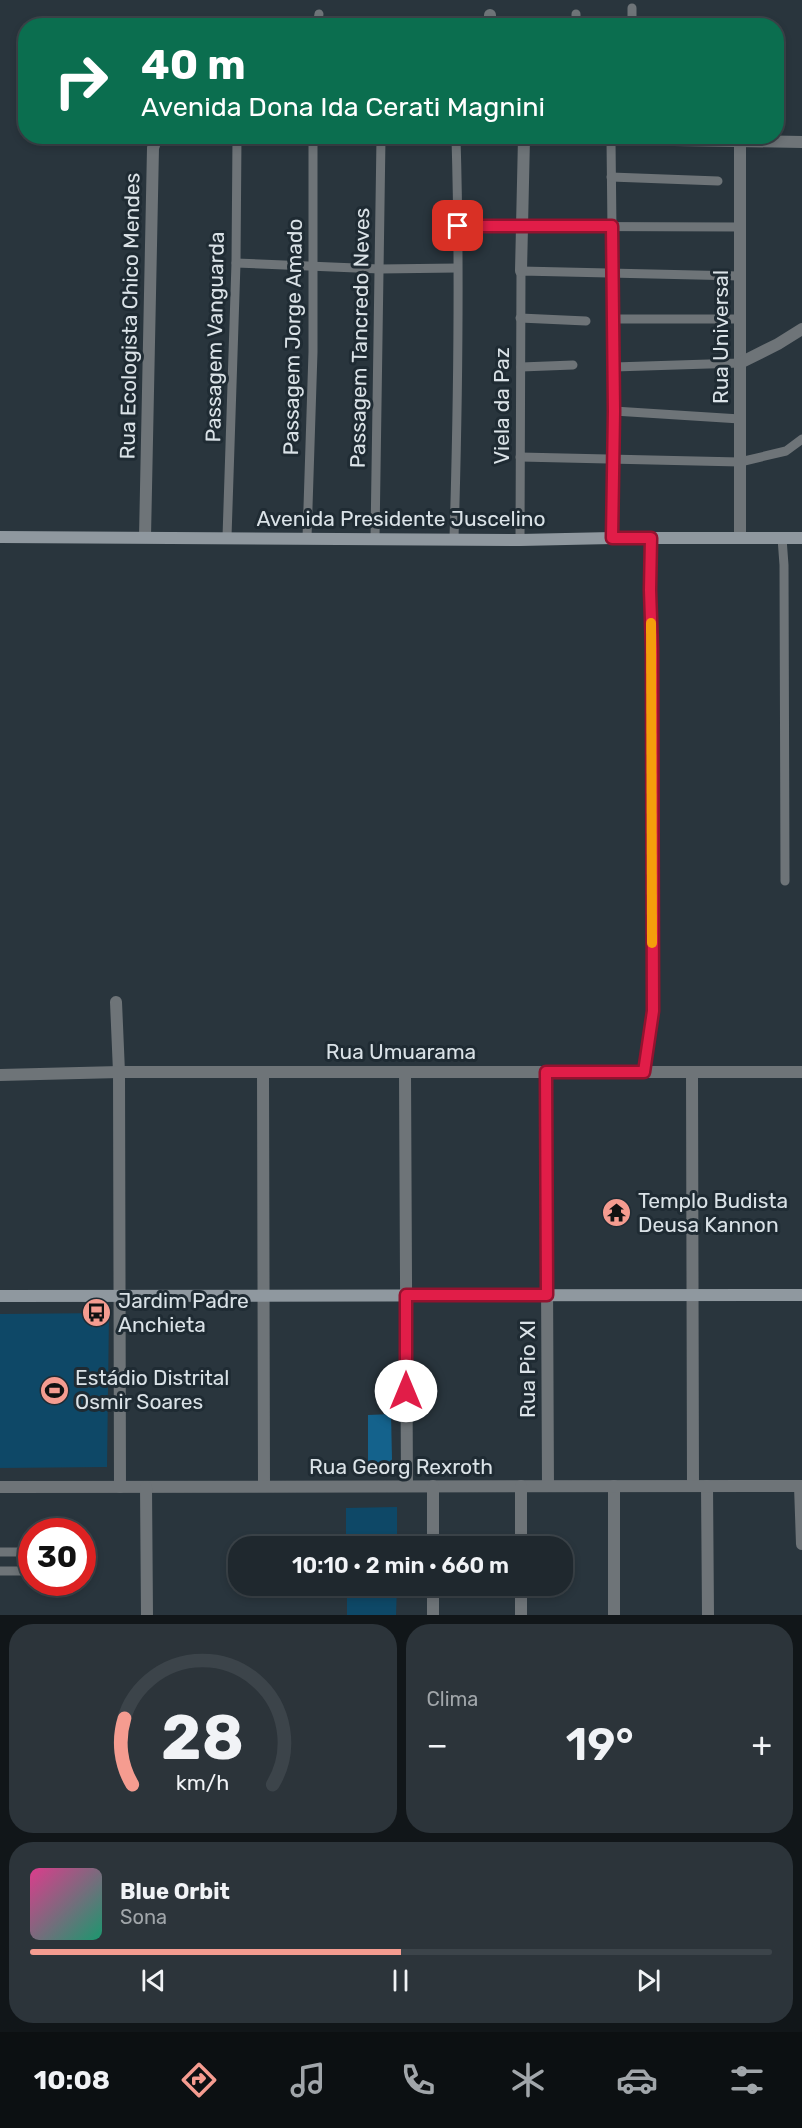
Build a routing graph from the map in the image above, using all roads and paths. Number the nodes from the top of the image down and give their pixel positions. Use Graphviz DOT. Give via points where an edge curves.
graph roads {
  1 [pos="632,8"];
  2 [pos="319,14"];
  3 [pos="318,18"];
  4 [pos="632,18"];
  5 [pos="784,141"];
  6 [pos="802,142"];
  7 [pos="154,144"];
  8 [pos="237,144"];
  9 [pos="313,144"];
  10 [pos="381,144"];
  11 [pos="456,144"];
  12 [pos="524,144"];
  13 [pos="611,144"];
  14 [pos="740,144"];
  15 [pos="611,177"];
  16 [pos="718,181"];
  17 [pos="523,225"];
  18 [pos="458,226"];
  19 [pos="612,226"];
  20 [pos="740,227"];
  21 [pos="236,263"];
  22 [pos="312,268"];
  23 [pos="457,268"];
  24 [pos="380,269"];
  25 [pos="521,271"];
  26 [pos="612,273"];
  27 [pos="740,276"];
  28 [pos="520,318"];
  29 [pos="613,319"];
  30 [pos="740,319"];
  31 [pos="586,321"];
  32 [pos="802,329"];
  33 [pos="740,363"];
  34 [pos="573,365"];
  35 [pos="520,366"];
  36 [pos="614,367"];
  37 [pos="614,411"];
  38 [pos="740,419"];
  39 [pos="802,439"];
  40 [pos="520,457"];
  41 [pos="613,458"];
  42 [pos="740,462"];
  43 [pos="0,537"];
  44 [pos="145,537"];
  45 [pos="227,537"];
  46 [pos="740,537"];
  47 [pos="307,538"];
  48 [pos="375,538"];
  49 [pos="454,538"];
  50 [pos="612,538"];
  51 [pos="651,538"];
  52 [pos="782,538"];
  53 [pos="802,538"];
  54 [pos="520,540"];
  55 [pos="785,881"];
  56 [pos="116,1002"];
  57 [pos="119,1072"];
  58 [pos="263,1072"];
  59 [pos="405,1072"];
  60 [pos="546,1072"];
  61 [pos="644,1072"];
  62 [pos="692,1072"];
  63 [pos="802,1072"];
  64 [pos="0,1075"];
  65 [pos="120,1295"];
  66 [pos="263,1295"];
  67 [pos="406,1295"];
  68 [pos="547,1295"];
  69 [pos="692,1295"];
  70 [pos="802,1295"];
  71 [pos="0,1296"];
  72 [pos="264,1486"];
  73 [pos="407,1486"];
  74 [pos="433,1486"];
  75 [pos="521,1486"];
  76 [pos="548,1486"];
  77 [pos="614,1486"];
  78 [pos="693,1486"];
  79 [pos="707,1486"];
  80 [pos="801,1486"];
  81 [pos="0,1487"];
  82 [pos="120,1487"];
  83 [pos="146,1487"];
  84 [pos="433,1536"];
  85 [pos="521,1536"];
  86 [pos="802,1544"];
  87 [pos="0,1552"];
  88 [pos="18,1552"];
  89 [pos="18,1570"];
  90 [pos="0,1571"];
  91 [pos="433,1596"];
  92 [pos="521,1596"];
  93 [pos="147,1615"];
  94 [pos="433,1615"];
  95 [pos="521,1615"];
  96 [pos="614,1615"];
  97 [pos="708,1615"];
  1 -- 4 [label="lane"];
  2 -- 3 [label="lane"];
  5 -- 6 [label="street, Rua Ecologista Chico Mendes"];
  7 -- 44 [label="street, Rua Ecologista Chico Mendes"];
  8 -- 21 [label="lane, Passagem Vanguarda"];
  9 -- 22 [label="lane, Passagem Jorge Amado"];
  10 -- 24 [label="lane, Passagem Tancredo Neves"];
  11 -- 18 [label="lane"];
  12 -- 17 [label="street"];
  13 -- 15 [label="lane"];
  14 -- 20 [label="street, Rua Universal"];
  15 -- 16 [label="lane"];
  15 -- 19 [label="lane"];
  17 -- 18 [label="lane"];
  17 -- 19 [label="lane"];
  17 -- 25 [label="street"];
  18 -- 23 [label="lane"];
  19 -- 20 [label="lane"];
  19 -- 26 [label="lane"];
  20 -- 27 [label="street, Rua Universal"];
  21 -- 22 [label="lane"];
  21 -- 45 [label="lane, Passagem Vanguarda"];
  22 -- 24 [label="lane"];
  22 -- 47 [label="lane, Passagem Jorge Amado"];
  23 -- 24 [label="lane"];
  23 -- 49 [label="lane"];
  24 -- 48 [label="lane, Passagem Tancredo Neves"];
  25 -- 26 [label="lane"];
  25 -- 28 [label="lane, Viela da Paz"];
  26 -- 27 [label="lane"];
  26 -- 29 [label="lane"];
  27 -- 30 [label="street, Rua Universal"];
  28 -- 31 [label="lane"];
  28 -- 35 [label="lane, Viela da Paz"];
  29 -- 30 [label="lane"];
  29 -- 36 [label="lane"];
  30 -- 33 [label="street, Rua Universal"];
  32 -- 33 [label="street"];
  33 -- 36 [label="lane"];
  33 -- 38 [label="street, Rua Universal"];
  34 -- 35 [label="lane"];
  35 -- 40 [label="lane, Viela da Paz"];
  36 -- 37 [label="lane"];
  37 -- 38 [label="lane"];
  37 -- 41 [label="lane"];
  38 -- 42 [label="street, Rua Universal"];
  39 -- 42 [label="lane" via="786,451"];
  40 -- 41 [label="lane"];
  40 -- 54 [label="lane, Viela da Paz"];
  41 -- 42 [label="lane"];
  41 -- 50 [label="lane"];
  42 -- 46 [label="street, Rua Universal"];
  43 -- 44 [label="street, Avenida Presidente Juscelino"];
  44 -- 45 [label="street, Avenida Presidente Juscelino"];
  45 -- 47 [label="street, Avenida Presidente Juscelino"];
  46 -- 51 [label="street, Avenida Presidente Juscelino"];
  46 -- 52 [label="street, Avenida Presidente Juscelino"];
  47 -- 48 [label="street, Avenida Presidente Juscelino"];
  48 -- 49 [label="street, Avenida Presidente Juscelino"];
  49 -- 54 [label="street, Avenida Presidente Juscelino"];
  50 -- 51 [label="street, Avenida Presidente Juscelino"];
  50 -- 54 [label="street, Avenida Presidente Juscelino"];
  51 -- 61 [label="lane" via="653,1011"];
  52 -- 53 [label="street, Avenida Presidente Juscelino"];
  52 -- 55 [label="lane"];
  56 -- 57 [label="street"];
  57 -- 58 [label="street, Rua Umuarama"];
  57 -- 64 [label="street, Rua Umuarama"];
  57 -- 65 [label="street"];
  58 -- 59 [label="street, Rua Umuarama"];
  58 -- 66 [label="street"];
  59 -- 60 [label="street, Rua Umuarama"];
  59 -- 67 [label="street"];
  60 -- 61 [label="street, Rua Umuarama"];
  60 -- 68 [label="street, Rua Pio XI"];
  61 -- 62 [label="street, Rua Umuarama"];
  62 -- 63 [label="street, Rua Umuarama"];
  62 -- 69 [label="street"];
  65 -- 66 [label="street"];
  65 -- 71 [label="street"];
  65 -- 82 [label="street"];
  66 -- 67 [label="street"];
  66 -- 72 [label="street"];
  67 -- 68 [label="street"];
  67 -- 73 [label="street"];
  68 -- 69 [label="street"];
  68 -- 76 [label="street, Rua Pio XI"];
  69 -- 70 [label="street"];
  69 -- 78 [label="street"];
  72 -- 73 [label="street, Rua Georg Rexroth"];
  72 -- 83 [label="street, Rua Georg Rexroth"];
  73 -- 74 [label="street, Rua Georg Rexroth"];
  74 -- 75 [label="street, Rua Georg Rexroth"];
  74 -- 84 [label="street"];
  75 -- 76 [label="street, Rua Georg Rexroth"];
  75 -- 85 [label="street"];
  76 -- 77 [label="street, Rua Georg Rexroth"];
  77 -- 78 [label="street, Rua Georg Rexroth"];
  77 -- 96 [label="street"];
  78 -- 79 [label="street, Rua Georg Rexroth"];
  79 -- 80 [label="street, Rua Georg Rexroth"];
  79 -- 97 [label="street"];
  80 -- 86 [label="street"];
  81 -- 82 [label="street, Rua Georg Rexroth"];
  82 -- 83 [label="street, Rua Georg Rexroth"];
  83 -- 93 [label="street"];
  87 -- 88 [label="lane"];
  89 -- 90 [label="lane"];
  91 -- 94 [label="street"];
  92 -- 95 [label="street"];
}
